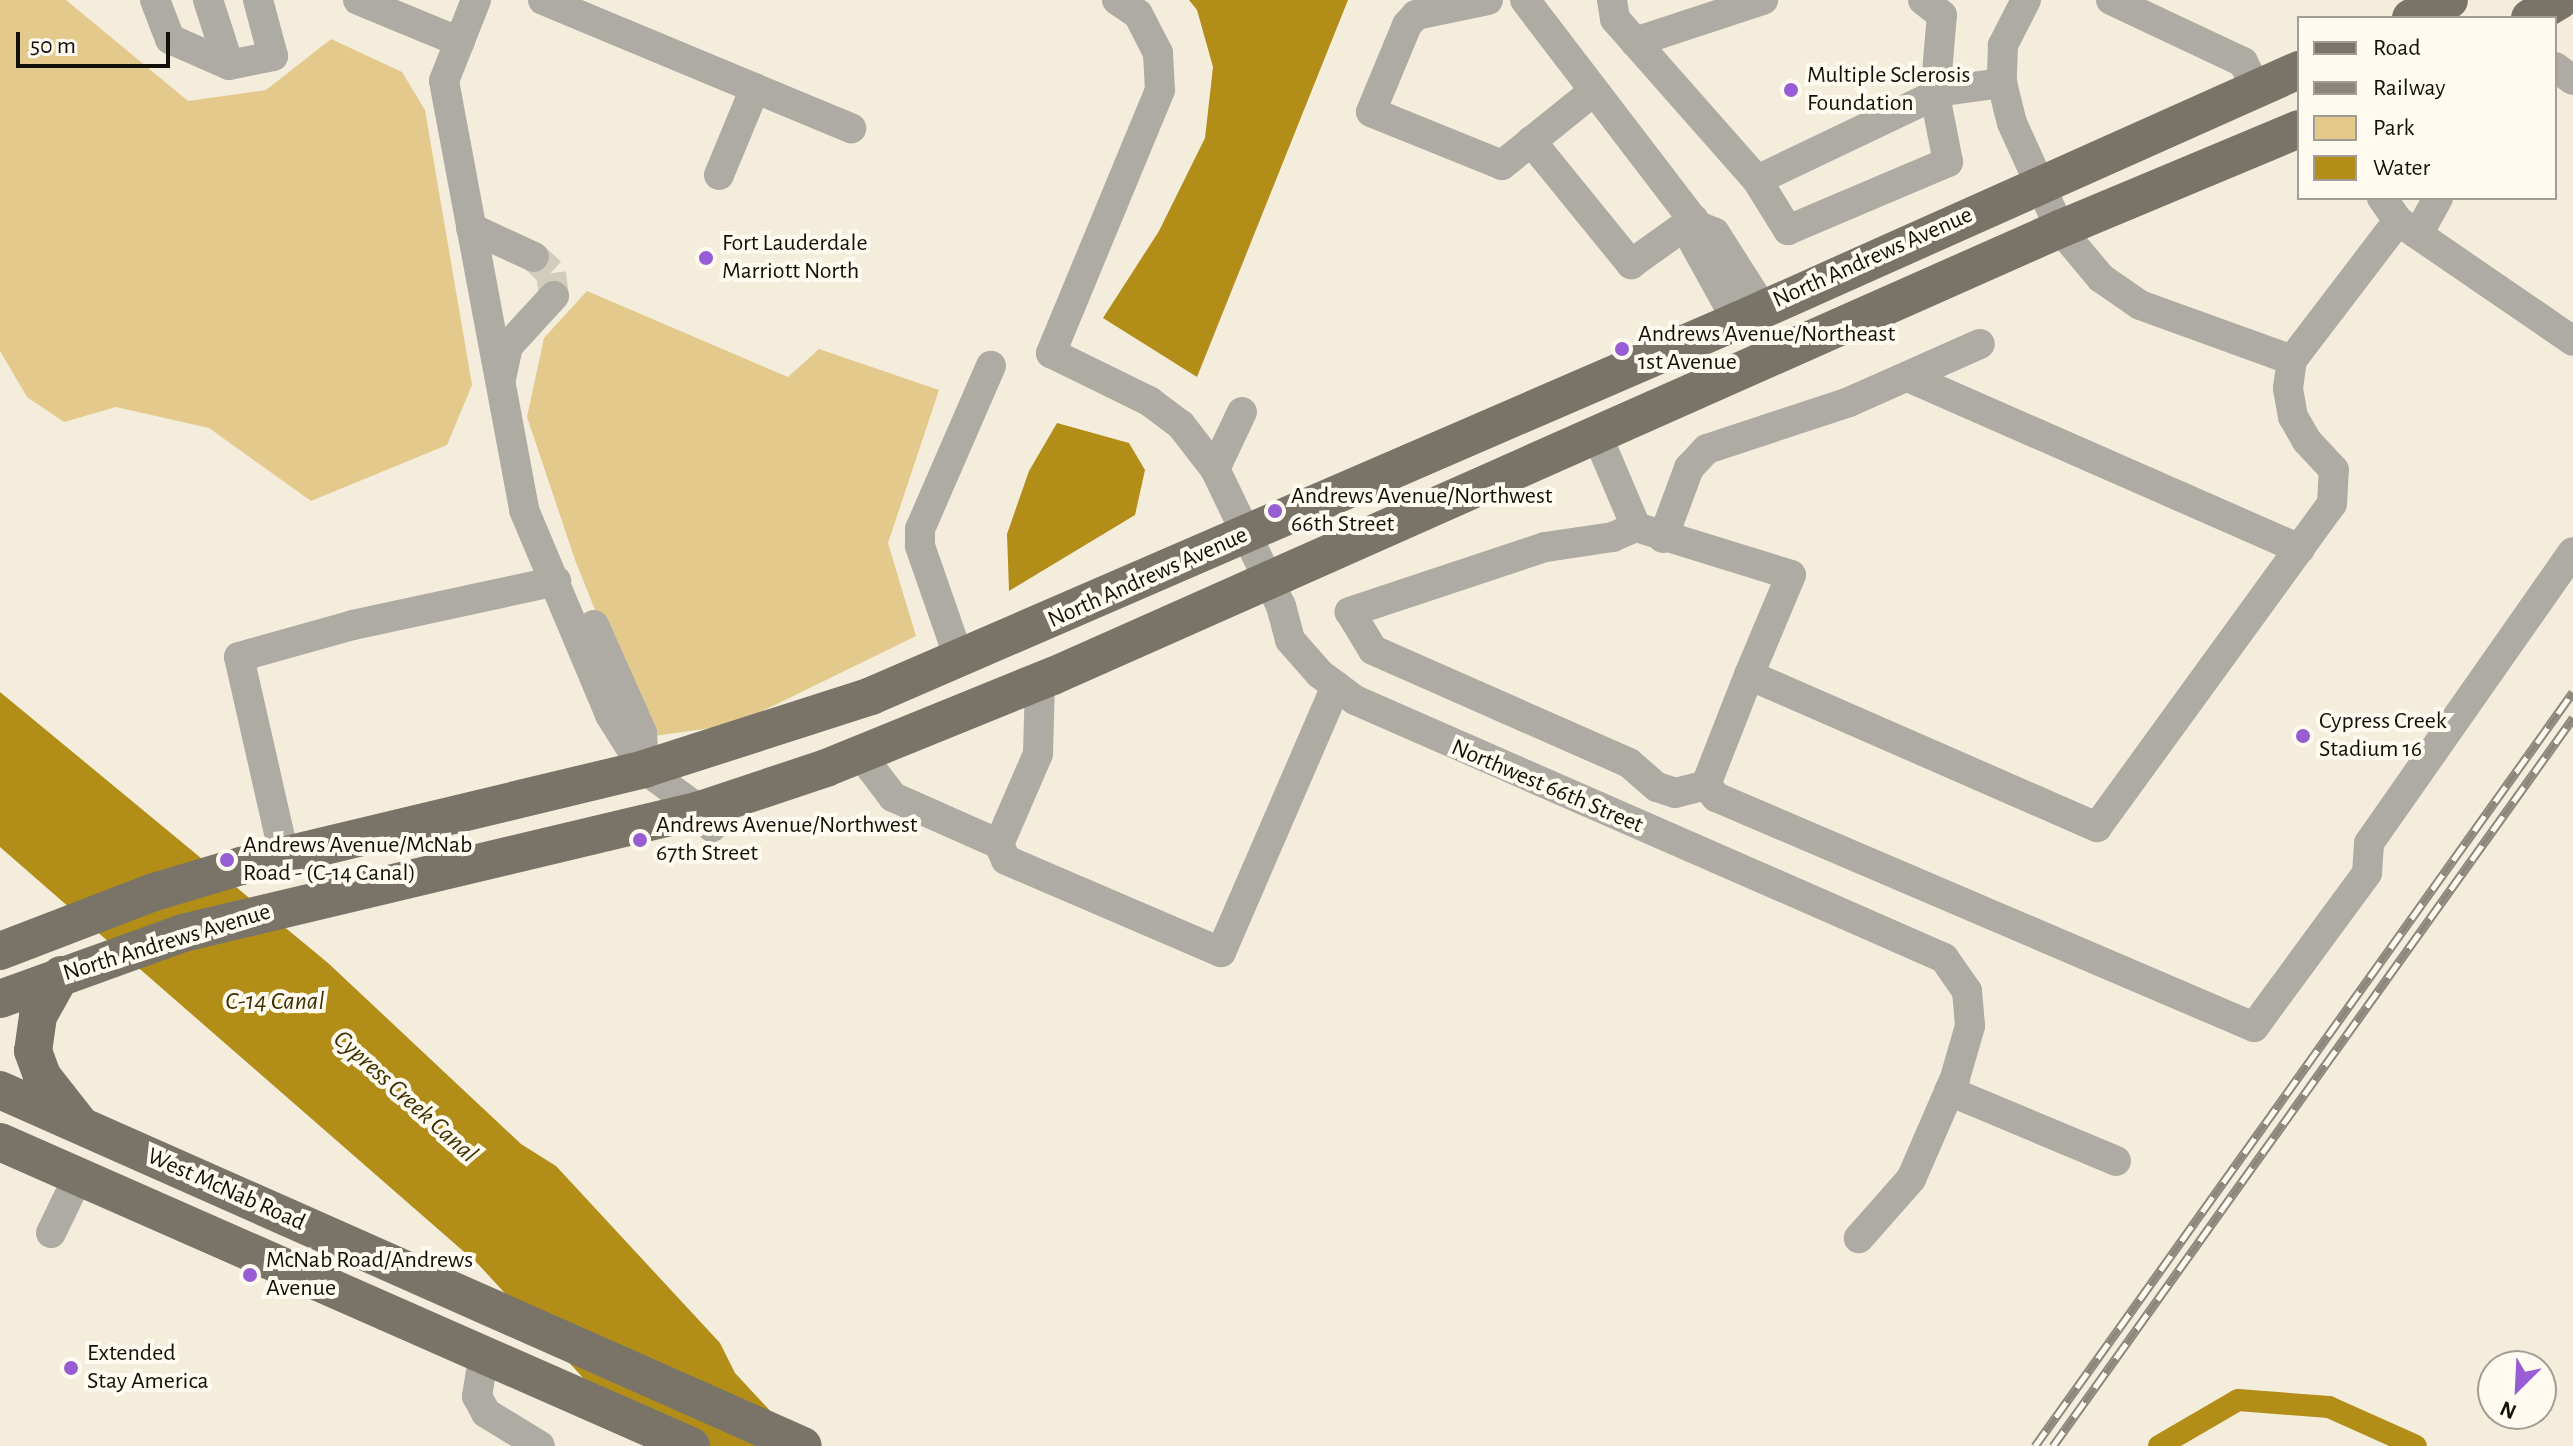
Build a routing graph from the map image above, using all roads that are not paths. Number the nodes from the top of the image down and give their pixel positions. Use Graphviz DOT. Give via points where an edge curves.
graph roads {
  1 [pos="155,0"];
  2 [pos="208,0"];
  3 [pos="258,0"];
  4 [pos="358,0"];
  5 [pos="476,0"];
  6 [pos="543,0"];
  7 [pos="1117,0"];
  8 [pos="1488,0"];
  9 [pos="1525,0"];
  10 [pos="1612,0"];
  11 [pos="1763,0"];
  12 [pos="1923,0"];
  13 [pos="2026,0"];
  14 [pos="2111,0"];
  15 [pos="2449,0"];
  16 [pos="2560,0"];
  17 [pos="2415,16"];
  18 [pos="2533,16"];
  19 [pos="460,42"];
  20 [pos="1635,42"];
  21 [pos="229,65"];
  22 [pos="2297,71"];
  23 [pos="2002,83"];
  24 [pos="755,88"];
  25 [pos="2256,88"];
  26 [pos="1594,91"];
  27 [pos="1935,96"];
  28 [pos="851,128"];
  29 [pos="2297,130"];
  30 [pos="1531,141"];
  31 [pos="719,175"];
  32 [pos="1757,180"];
  33 [pos="2040,184"];
  34 [pos="2434,200"];
  35 [pos="2399,218"];
  36 [pos="1696,223"];
  37 [pos="471,228"];
  38 [pos="2060,229"];
  39 [pos="534,257"];
  40 [pos="554,296"];
  41 [pos="1750,314"];
  42 [pos="2573,341"];
  43 [pos="1980,344"];
  44 [pos="2292,360"];
  45 [pos="991,366"];
  46 [pos="1908,377"];
  47 [pos="500,385"];
  48 [pos="1242,412"];
  49 [pos="1597,435"];
  50 [pos="1215,469"];
  51 [pos="1649,532"];
  52 [pos="1246,535"];
  53 [pos="2300,549"];
  54 [pos="2573,552"];
  55 [pos="1269,580"];
  56 [pos="558,585"];
  57 [pos="960,661"];
  58 [pos="1749,675"];
  59 [pos="1040,682"];
  60 [pos="1336,686"];
  61 [pos="861,755"];
  62 [pos="644,769"];
  63 [pos="1706,785"];
  64 [pos="706,819"];
  65 [pos="999,844"];
  66 [pos="284,855"];
  67 [pos="0,951"];
  68 [pos="61,975"];
  69 [pos="0,999"];
  70 [pos="0,1090"];
  71 [pos="1949,1091"];
  72 [pos="81,1127"];
  73 [pos="0,1142"];
  74 [pos="2116,1161"];
  75 [pos="78,1177"];
  76 [pos="51,1233"];
  77 [pos="1859,1238"];
  78 [pos="408,1271"];
  79 [pos="390,1313"];
  80 [pos="484,1354"];
  81 [pos="540,1446"];
  82 [pos="691,1446"];
  83 [pos="803,1446"];
  1 -- 21 [label="street" via="170,39"];
  2 -- 21 [label="street"];
  3 -- 21 [label="street" via="273,56"];
  4 -- 19 [label="street"];
  5 -- 19 [label="street"];
  6 -- 24 [label="street"];
  7 -- 50 [label="street, Northwest 66th Street" via="1138,14 1158,53 1160,90 1051,353 1149,401 1181,425"];
  8 -- 30 [label="street" via="1416,15 1371,112 1499,172"];
  9 -- 26 [label="street"];
  10 -- 20 [label="street" via="1615,19"];
  11 -- 20 [label="street"];
  12 -- 27 [label="street" via="1942,15"];
  13 -- 23 [label="street" via="2003,45"];
  14 -- 25 [label="street" via="2243,62"];
  15 -- 17 [label="main road"];
  16 -- 18 [label="main road"];
  19 -- 37 [label="street" via="444,81"];
  20 -- 32 [label="street"];
  22 -- 25 [label="main road, North Andrews Avenue"];
  23 -- 27 [label="street"];
  23 -- 33 [label="street" via="2012,123"];
  24 -- 28 [label="street"];
  24 -- 31 [label="street"];
  25 -- 33 [label="main road, North Andrews Avenue"];
  26 -- 30 [label="street"];
  26 -- 36 [label="street"];
  27 -- 32 [label="street"];
  27 -- 32 [label="street" via="1948,162 1788,230"];
  29 -- 38 [label="main road, North Andrews Avenue"];
  30 -- 36 [label="street" via="1631,264"];
  33 -- 38 [label="street"];
  33 -- 41 [label="main road, North Andrews Avenue"];
  34 -- 35 [label="street"];
  35 -- 42 [label="street"];
  35 -- 44 [label="street"];
  36 -- 41 [label="street" via="1715,233"];
  37 -- 39 [label="street"];
  37 -- 47 [label="street"];
  38 -- 44 [label="street" via="2101,278 2140,305"];
  38 -- 49 [label="main road, North Andrews Avenue"];
  40 -- 47 [label="street" via="508,346"];
  41 -- 52 [label="main road, North Andrews Avenue"];
  43 -- 46 [label="street"];
  44 -- 53 [label="street" via="2288,388 2293,417 2334,470 2336,487 2332,504"];
  45 -- 57 [label="street" via="920,529 920,546"];
  46 -- 51 [label="street" via="1707,449"];
  46 -- 53 [label="street"];
  47 -- 56 [label="street" via="524,510"];
  48 -- 50 [label="street"];
  49 -- 51 [label="street"];
  49 -- 55 [label="main road, North Andrews Avenue"];
  50 -- 52 [label="street, Northwest 66th Street"];
  51 -- 58 [label="street" via="1791,575"];
  51 -- 63 [label="street" via="1545,547 1350,612 1373,650 1629,763 1657,787 1675,793"];
  52 -- 55 [label="street, Northwest 66th Street"];
  52 -- 57 [label="main road, North Andrews Avenue"];
  53 -- 58 [label="street" via="2097,827"];
  54 -- 63 [label="street" via="2369,843 2367,873 2254,1027 1716,797"];
  55 -- 59 [label="main road, North Andrews Avenue"];
  55 -- 60 [label="street, Northwest 66th Street" via="1290,640"];
  56 -- 62 [label="street" via="586,606 642,733"];
  56 -- 66 [label="street" via="353,625 239,657"];
  57 -- 62 [label="main road, North Andrews Avenue" via="871,696"];
  58 -- 63 [label="street"];
  59 -- 61 [label="main road, North Andrews Avenue"];
  59 -- 65 [label="street" via="1038,754"];
  60 -- 65 [label="street" via="1221,952 1006,860"];
  60 -- 71 [label="street, Northwest 66th Street" via="1449,745 1944,958 1967,991 1970,1026"];
  61 -- 64 [label="main road, North Andrews Avenue"];
  61 -- 65 [label="street" via="893,797"];
  62 -- 64 [label="street"];
  62 -- 66 [label="main road, North Andrews Avenue"];
  64 -- 68 [label="main road, North Andrews Avenue" via="288,906"];
  66 -- 67 [label="main road, North Andrews Avenue" via="64,925"];
  68 -- 69 [label="main road, North Andrews Avenue"];
  68 -- 72 [label="main road" via="38,1016 33,1051 42,1076"];
  70 -- 72 [label="main road, West McNab Road"];
  71 -- 74 [label="street"];
  71 -- 77 [label="street, Northwest 66th Street" via="1911,1179"];
  72 -- 78 [label="main road, West McNab Road"];
  73 -- 75 [label="main road, West McNab Road"];
  75 -- 76 [label="street"];
  75 -- 79 [label="main road, West McNab Road"];
  78 -- 79 [label="main road"];
  78 -- 83 [label="main road, West McNab Road"];
  79 -- 80 [label="main road, West McNab Road"];
  80 -- 81 [label="street" via="477,1396 486,1413"];
  80 -- 82 [label="main road, West McNab Road"];
}
